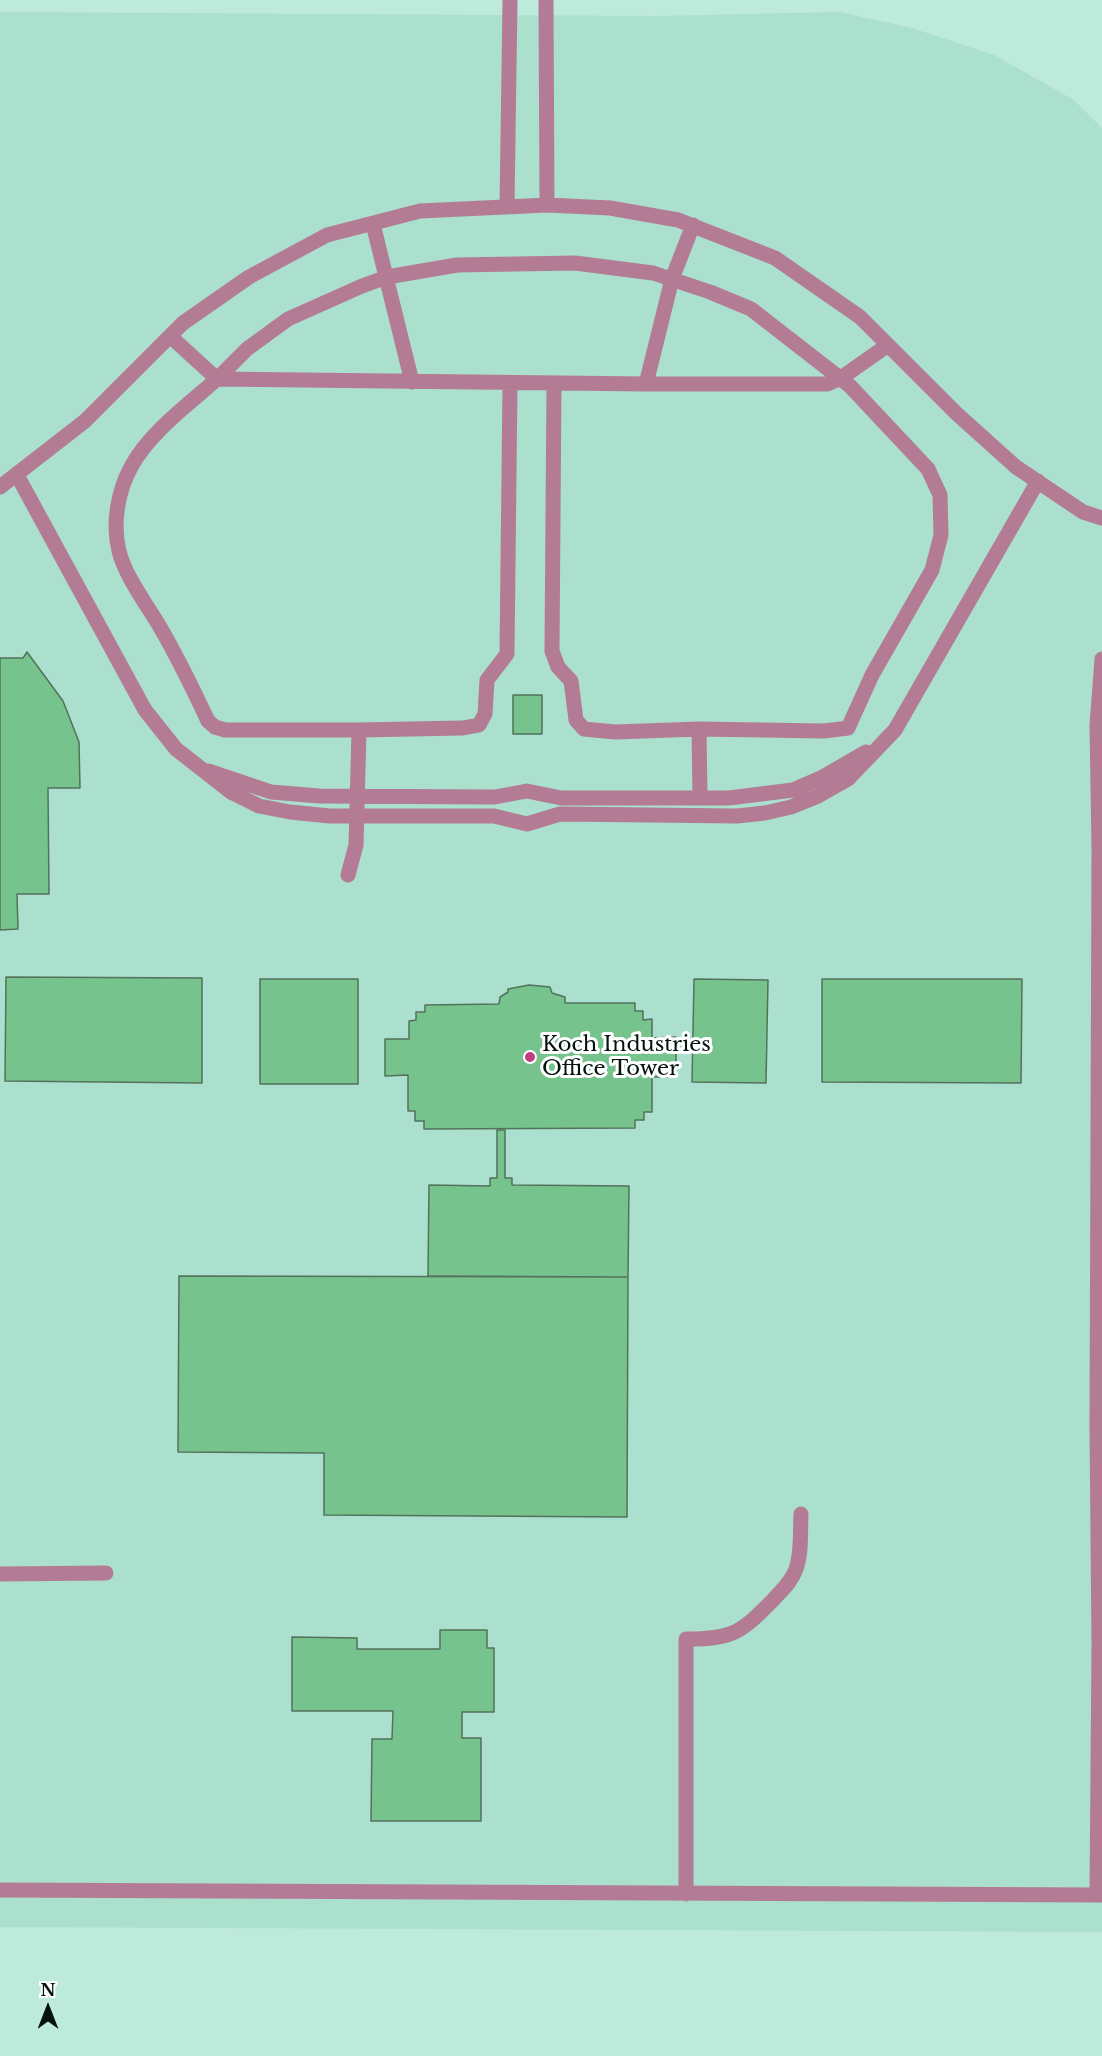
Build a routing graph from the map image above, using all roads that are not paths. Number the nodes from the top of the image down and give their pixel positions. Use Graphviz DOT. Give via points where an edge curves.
graph roads {
  1 [pos="510,0"];
  2 [pos="546,0"];
  3 [pos="547,205"];
  4 [pos="507,206"];
  5 [pos="374,224"];
  6 [pos="693,225"];
  7 [pos="387,278"];
  8 [pos="672,279"];
  9 [pos="170,336"];
  10 [pos="888,345"];
  11 [pos="841,378"];
  12 [pos="217,379"];
  13 [pos="412,382"];
  14 [pos="510,383"];
  15 [pos="554,383"];
  16 [pos="646,384"];
  17 [pos="17,475"];
  18 [pos="1038,481"];
  19 [pos="0,487"];
  20 [pos="1102,518"];
  21 [pos="1102,659"];
  22 [pos="699,729"];
  23 [pos="359,730"];
  24 [pos="879,745"];
  25 [pos="200,768"];
  26 [pos="495,797"];
  27 [pos="357,798"];
  28 [pos="561,798"];
  29 [pos="700,798"];
  30 [pos="562,814"];
  31 [pos="357,816"];
  32 [pos="494,816"];
  33 [pos="348,874"];
  34 [pos="1100,990"];
  35 [pos="1099,1425"];
  36 [pos="801,1514"];
  37 [pos="106,1573"];
  38 [pos="0,1574"];
  39 [pos="0,1890"];
  40 [pos="686,1894"];
  41 [pos="1099,1895"];
  1 -- 4 [label="lane"];
  2 -- 3 [label="lane"];
  3 -- 4 [label="lane"];
  3 -- 6 [label="lane" via="610,208"];
  4 -- 5 [label="lane" via="420,211"];
  5 -- 7 [label="lane"];
  5 -- 9 [label="lane" via="327,236 249,277"];
  6 -- 8 [label="lane"];
  6 -- 10 [label="lane" via="775,258 860,317"];
  7 -- 8 [label="lane" via="456,265 575,263"];
  7 -- 12 [label="lane" via="288,319 247,349"];
  7 -- 13 [label="lane"];
  8 -- 11 [label="lane" via="751,309"];
  8 -- 16 [label="lane"];
  9 -- 12 [label="lane"];
  9 -- 17 [label="lane" via="85,421"];
  10 -- 11 [label="lane"];
  10 -- 18 [label="lane" via="957,414 1016,467"];
  11 -- 16 [label="lane" via="827,384"];
  11 -- 22 [label="lane" via="928,469 940,495 941,535 932,570 872,675 848,728"];
  12 -- 13 [label="lane"];
  12 -- 23 [label="lane" via="154,436 131,466 118,501 119,552 208,721 215,727"];
  13 -- 14 [label="lane"];
  14 -- 15 [label="lane"];
  14 -- 23 [label="lane" via="507,654 487,680 485,714 479,725 463,728"];
  15 -- 16 [label="lane"];
  15 -- 22 [label="lane" via="552,651 558,667 571,681 576,720 584,729 605,731"];
  17 -- 19 [label="lane"];
  17 -- 25 [label="lane" via="145,710 176,749"];
  18 -- 20 [label="lane" via="1083,512"];
  18 -- 24 [label="lane" via="895,730"];
  21 -- 34 [label="lane" via="1097,725"];
  22 -- 29 [label="lane"];
  23 -- 27 [label="lane"];
  24 -- 29 [label="lane" via="793,790"];
  24 -- 30 [label="lane" via="848,779 809,800 765,813"];
  25 -- 27 [label="lane" via="271,792"];
  25 -- 31 [label="lane" via="231,792 259,806"];
  26 -- 27 [label="lane"];
  26 -- 28 [label="lane" via="527,791"];
  26 -- 32 [label="lane"];
  27 -- 31 [label="lane"];
  28 -- 29 [label="lane"];
  28 -- 30 [label="lane"];
  30 -- 32 [label="lane" via="527,824"];
  31 -- 32 [label="lane"];
  31 -- 33 [label="lane" via="356,845"];
  34 -- 35 [label="lane"];
  35 -- 41 [label="lane"];
  36 -- 40 [label="lane" via="800,1550 796,1570 787,1586 746,1627 712,1639 686,1639"];
  37 -- 38 [label="lane"];
  39 -- 40 [label="lane"];
  40 -- 41 [label="lane"];
}
